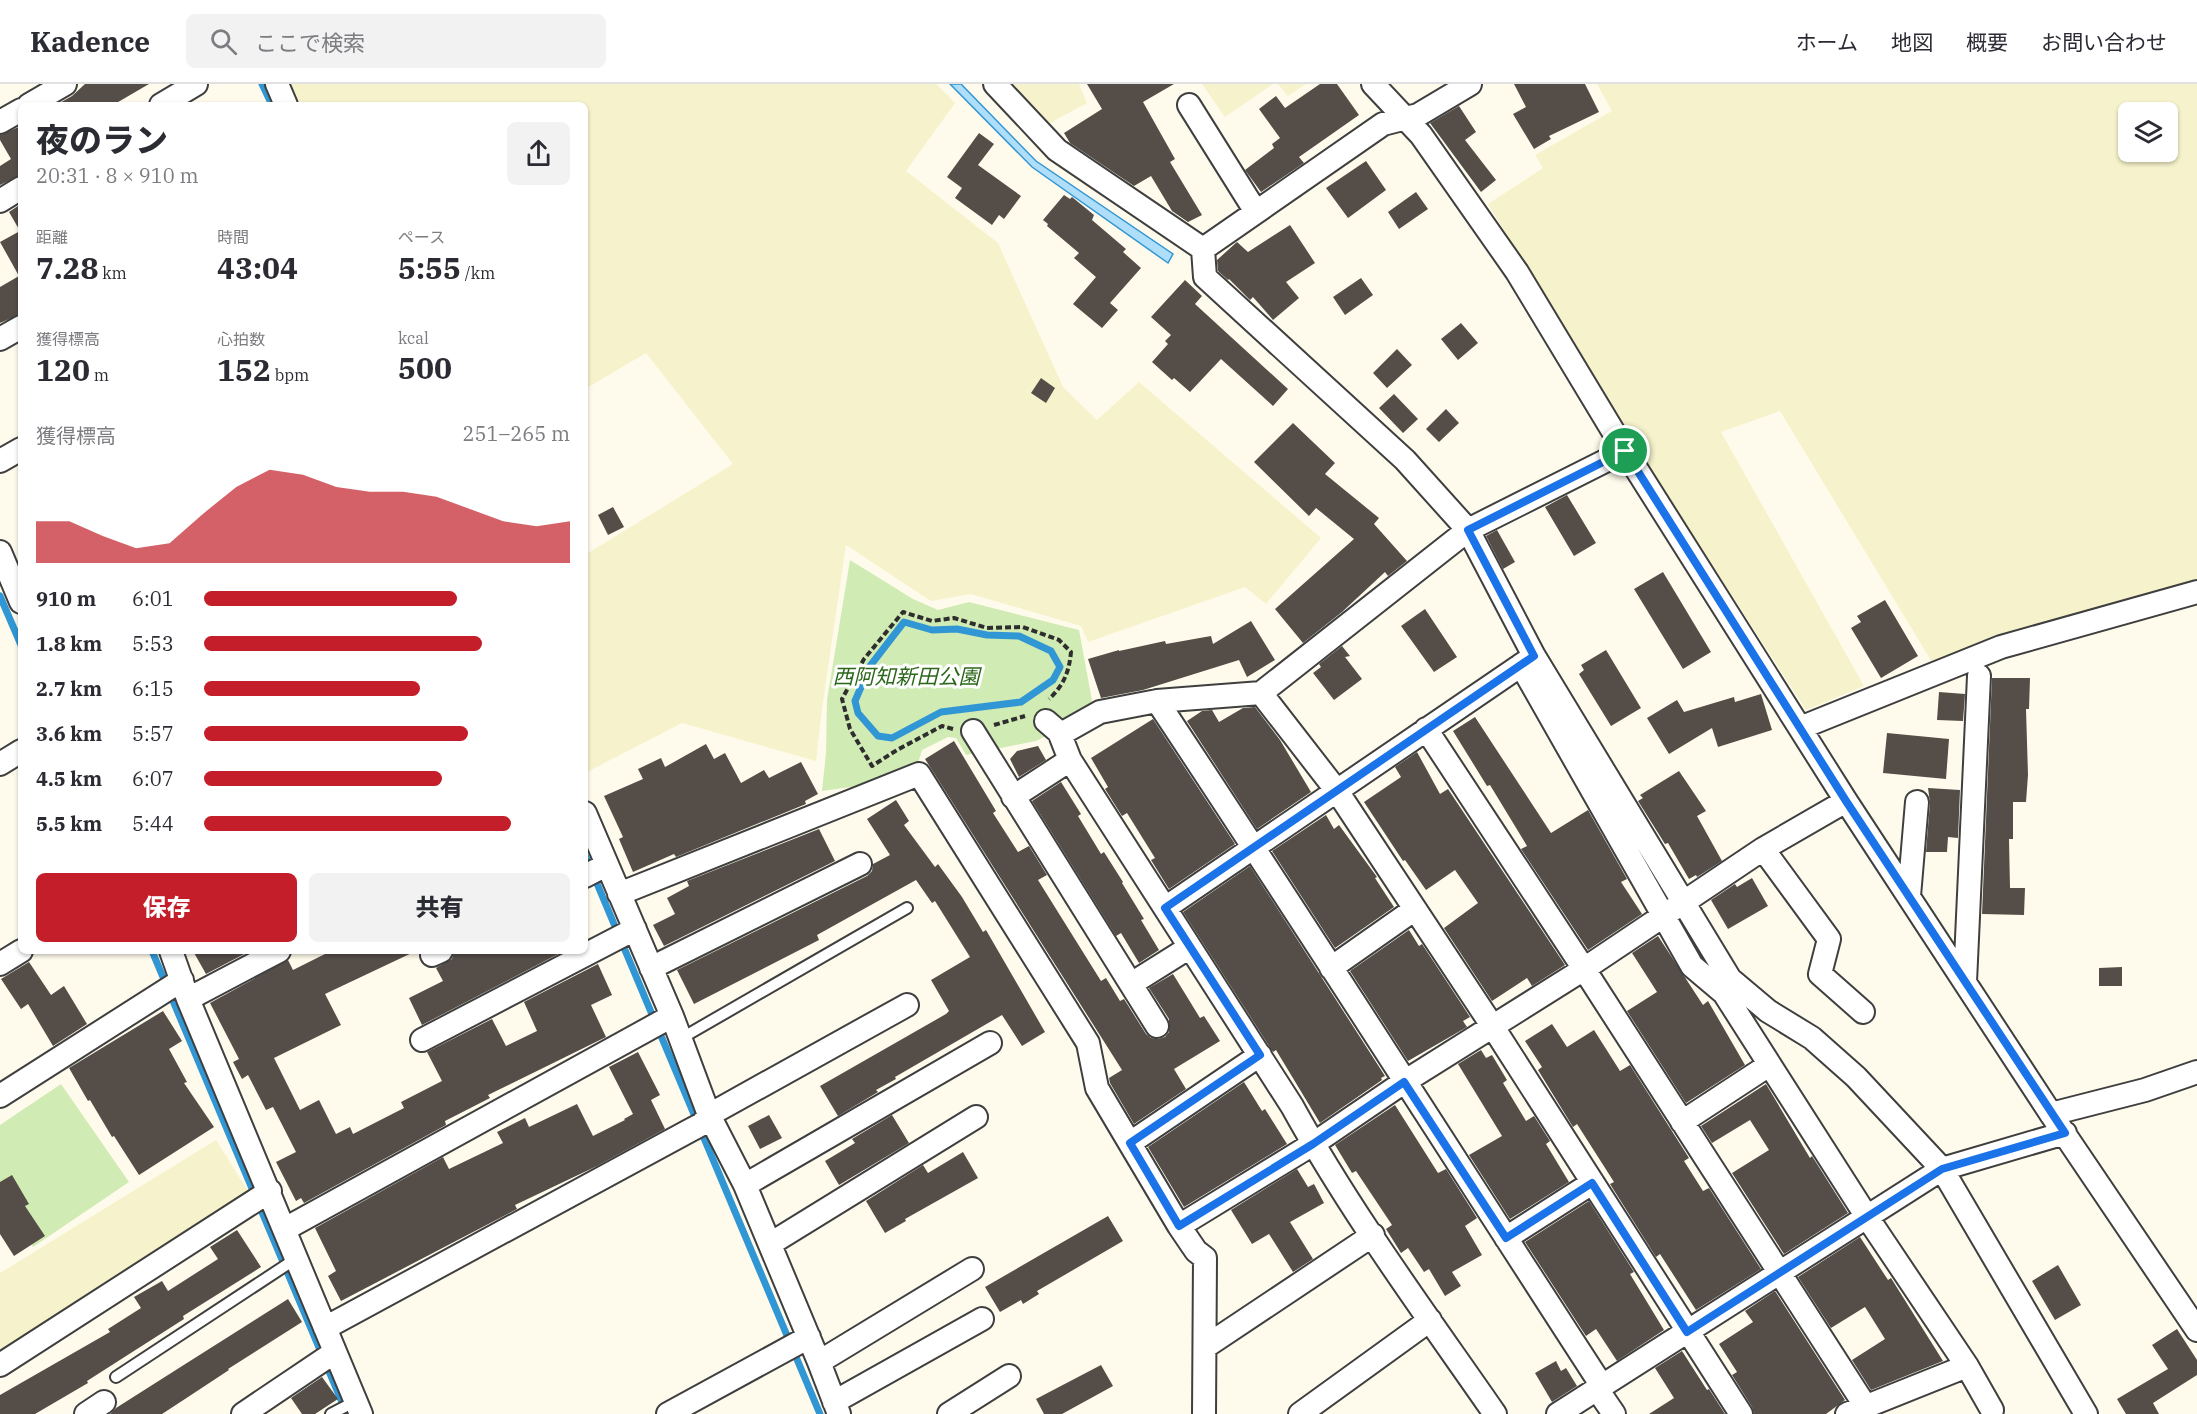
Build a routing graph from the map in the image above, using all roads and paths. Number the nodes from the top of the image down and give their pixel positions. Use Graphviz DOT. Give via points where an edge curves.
graph roads {
  1 [pos="65,84"];
  2 [pos="196,84"];
  3 [pos="277,84"];
  4 [pos="995,84"];
  5 [pos="1373,84"];
  6 [pos="1470,84"];
  7 [pos="34,102"];
  8 [pos="166,102"];
  9 [pos="285,102"];
  10 [pos="1189,105"];
  11 [pos="18,112"];
  12 [pos="1403,118"];
  13 [pos="0,122"];
  14 [pos="18,190"];
  15 [pos="0,201"];
  16 [pos="1256,212"];
  17 [pos="1203,249"];
  18 [pos="18,329"];
  19 [pos="0,339"];
  20 [pos="18,451"];
  21 [pos="1625,451"];
  22 [pos="0,461"];
  23 [pos="1468,530"];
  24 [pos="0,552"];
  25 [pos="2197,592"];
  26 [pos="18,595"];
  27 [pos="1528,660"];
  28 [pos="1980,676"];
  29 [pos="1261,693"];
  30 [pos="1156,701"];
  31 [pos="1046,722"];
  32 [pos="1800,728"];
  33 [pos="1426,729"];
  34 [pos="973,731"];
  35 [pos="18,753"];
  36 [pos="1070,760"];
  37 [pos="0,764"];
  38 [pos="1337,791"];
  39 [pos="1013,797"];
  40 [pos="1846,801"];
  41 [pos="1917,802"];
  42 [pos="588,825"];
  43 [pos="1254,847"];
  44 [pos="1763,849"];
  45 [pos="860,864"];
  46 [pos="599,869"];
  47 [pos="620,894"];
  48 [pos="1909,896"];
  49 [pos="1685,903"];
  50 [pos="907,908"];
  51 [pos="1165,908"];
  52 [pos="1415,909"];
  53 [pos="1665,916"];
  54 [pos="634,930"];
  55 [pos="1190,947"];
  56 [pos="18,953"];
  57 [pos="171,954"];
  58 [pos="271,954"];
  59 [pos="0,964"];
  60 [pos="651,968"];
  61 [pos="1331,968"];
  62 [pos="1584,969"];
  63 [pos="1965,981"];
  64 [pos="1131,984"];
  65 [pos="176,989"];
  66 [pos="907,1005"];
  67 [pos="1863,1012"];
  68 [pos="671,1017"];
  69 [pos="1158,1026"];
  70 [pos="1493,1027"];
  71 [pos="680,1039"];
  72 [pos="422,1040"];
  73 [pos="990,1043"];
  74 [pos="1260,1055"];
  75 [pos="1770,1065"];
  76 [pos="2197,1072"];
  77 [pos="1404,1082"];
  78 [pos="0,1096"];
  79 [pos="2052,1114"];
  80 [pos="976,1117"];
  81 [pos="1682,1122"];
  82 [pos="699,1124"];
  83 [pos="2065,1133"];
  84 [pos="1130,1143"];
  85 [pos="1313,1144"];
  86 [pos="1942,1169"];
  87 [pos="1592,1183"];
  88 [pos="745,1185"];
  89 [pos="261,1197"];
  90 [pos="1867,1218"];
  91 [pos="1179,1226"];
  92 [pos="285,1229"];
  93 [pos="1373,1235"];
  94 [pos="1506,1238"];
  95 [pos="770,1244"];
  96 [pos="289,1264"];
  97 [pos="972,1269"];
  98 [pos="1779,1274"];
  99 [pos="982,1319"];
  100 [pos="1430,1320"];
  101 [pos="325,1328"];
  102 [pos="2197,1330"];
  103 [pos="1687,1332"];
  104 [pos="808,1338"];
  105 [pos="1204,1347"];
  106 [pos="328,1357"];
  107 [pos="819,1362"];
  108 [pos="0,1365"];
  109 [pos="1967,1366"];
  110 [pos="1009,1376"];
  111 [pos="116,1377"];
  112 [pos="1600,1388"];
  113 [pos="836,1408"];
  114 [pos="347,1409"];
  115 [pos="1857,1410"];
  116 [pos="1992,1410"];
  117 [pos="243,1414"];
  118 [pos="668,1414"];
  119 [pos="950,1414"];
  120 [pos="1204,1414"];
  121 [pos="1300,1414"];
  122 [pos="1495,1414"];
  123 [pos="1558,1414"];
  124 [pos="1614,1414"];
  125 [pos="1741,1414"];
  126 [pos="2086,1414"];
  1 -- 7 [label="street"];
  2 -- 8 [label="street"];
  3 -- 9 [label="street"];
  4 -- 17 [label="street" via="1057,150"];
  5 -- 12 [label="street"];
  6 -- 12 [label="street" via="1419,115"];
  10 -- 16 [label="street"];
  11 -- 13 [label="street"];
  12 -- 16 [label="street" via="1383,124"];
  12 -- 21 [label="street" via="1421,135 1516,272"];
  14 -- 15 [label="street"];
  16 -- 17 [label="street"];
  17 -- 23 [label="street" via="1205,277 1405,460"];
  18 -- 19 [label="street"];
  20 -- 22 [label="street"];
  21 -- 23 [label="street"];
  21 -- 32 [label="street"];
  23 -- 27 [label="street"];
  23 -- 29 [label="street"];
  24 -- 26 [label="street"];
  25 -- 32 [label="street" via="2001,647"];
  27 -- 33 [label="street"];
  27 -- 49 [label="street"];
  27 -- 53 [label="street"];
  28 -- 63 [label="street"];
  29 -- 30 [label="street"];
  29 -- 38 [label="street"];
  30 -- 31 [label="street" via="1100,712 1061,734"];
  30 -- 43 [label="street"];
  31 -- 34 [label="path"];
  31 -- 34 [label="path" via="1069,669 1071,652 1059,640 1023,627 987,628 954,618 932,621 903,612 864,659 842,699 850,729 872,766 942,726"];
  31 -- 36 [label="street"];
  32 -- 40 [label="street"];
  33 -- 38 [label="street"];
  33 -- 62 [label="street"];
  34 -- 39 [label="street"];
  35 -- 37 [label="street"];
  36 -- 39 [label="street"];
  36 -- 51 [label="street"];
  38 -- 43 [label="street"];
  38 -- 52 [label="street"];
  39 -- 64 [label="street"];
  40 -- 44 [label="street"];
  40 -- 48 [label="street"];
  41 -- 48 [label="street"];
  42 -- 46 [label="street"];
  43 -- 51 [label="street"];
  43 -- 61 [label="street"];
  44 -- 49 [label="street"];
  44 -- 67 [label="street" via="1829,939 1820,974"];
  45 -- 60 [label="street"];
  46 -- 47 [label="street"];
  47 -- 54 [label="street"];
  47 -- 84 [label="street" via="919,774 1088,1043 1097,1088"];
  48 -- 63 [label="street"];
  49 -- 53 [label="street"];
  49 -- 86 [label="street" via="1730,979 1768,1011 1812,1038 1847,1069"];
  50 -- 71 [label="lane"];
  51 -- 55 [label="street"];
  52 -- 61 [label="street"];
  52 -- 70 [label="street"];
  53 -- 62 [label="street"];
  53 -- 75 [label="street" via="1692,966 1724,993"];
  54 -- 60 [label="street"];
  54 -- 72 [label="street"];
  55 -- 64 [label="street"];
  55 -- 74 [label="street"];
  56 -- 59 [label="street"];
  57 -- 65 [label="street"];
  58 -- 65 [label="street"];
  60 -- 68 [label="street"];
  61 -- 77 [label="street"];
  62 -- 70 [label="street"];
  62 -- 81 [label="street"];
  63 -- 79 [label="street"];
  64 -- 69 [label="street"];
  65 -- 78 [label="street"];
  65 -- 89 [label="street"];
  66 -- 82 [label="street"];
  68 -- 71 [label="street"];
  68 -- 92 [label="street"];
  70 -- 77 [label="street"];
  70 -- 87 [label="street"];
  71 -- 82 [label="street"];
  73 -- 88 [label="street"];
  74 -- 84 [label="street"];
  74 -- 85 [label="street"];
  75 -- 81 [label="street"];
  75 -- 90 [label="street"];
  76 -- 79 [label="street"];
  77 -- 85 [label="street"];
  77 -- 94 [label="street"];
  79 -- 83 [label="street"];
  80 -- 95 [label="street"];
  81 -- 98 [label="street"];
  82 -- 88 [label="street"];
  82 -- 101 [label="street"];
  83 -- 86 [label="street"];
  83 -- 102 [label="street"];
  84 -- 91 [label="street"];
  85 -- 91 [label="street"];
  85 -- 93 [label="street"];
  86 -- 90 [label="street"];
  86 -- 126 [label="street"];
  87 -- 94 [label="street"];
  87 -- 103 [label="street"];
  88 -- 95 [label="street"];
  89 -- 92 [label="street"];
  89 -- 108 [label="street"];
  90 -- 98 [label="street"];
  90 -- 109 [label="street"];
  91 -- 105 [label="street" via="1205,1258"];
  92 -- 96 [label="street"];
  93 -- 100 [label="street"];
  93 -- 105 [label="street"];
  94 -- 112 [label="street"];
  95 -- 104 [label="street"];
  96 -- 101 [label="street"];
  96 -- 111 [label="lane"];
  97 -- 107 [label="street"];
  98 -- 103 [label="street"];
  98 -- 115 [label="street"];
  99 -- 113 [label="street"];
  100 -- 121 [label="street"];
  100 -- 122 [label="street"];
  101 -- 106 [label="street"];
  103 -- 112 [label="street"];
  103 -- 125 [label="street"];
  104 -- 107 [label="street"];
  104 -- 118 [label="street"];
  105 -- 120 [label="street"];
  106 -- 114 [label="street"];
  106 -- 117 [label="street"];
  107 -- 113 [label="street"];
  109 -- 115 [label="street"];
  109 -- 116 [label="street"];
  110 -- 119 [label="street"];
  112 -- 123 [label="street"];
  112 -- 124 [label="street"];
}
